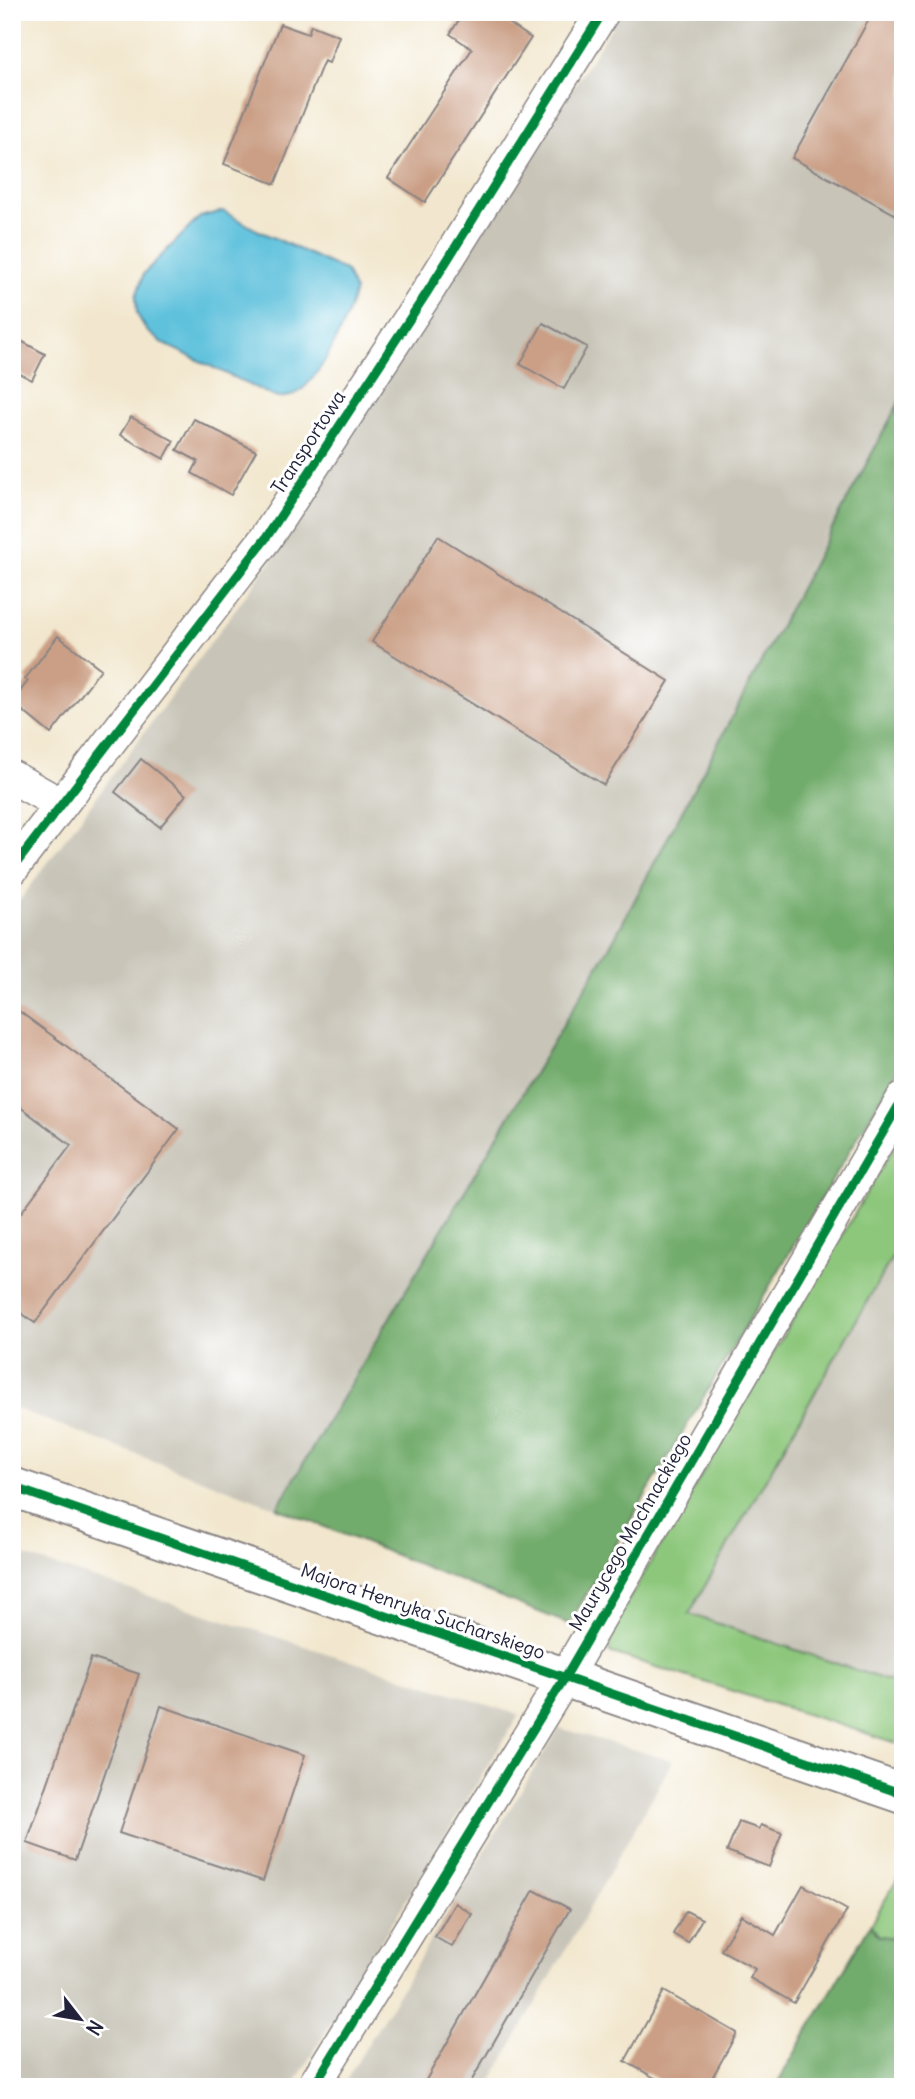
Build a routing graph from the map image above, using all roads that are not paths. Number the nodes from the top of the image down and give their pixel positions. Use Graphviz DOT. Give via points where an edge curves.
graph roads {
  1 [pos="603,12"];
  2 [pos="12,777"];
  3 [pos="60,804"];
  4 [pos="12,869"];
  5 [pos="903,1098"];
  6 [pos="12,1487"];
  7 [pos="564,1679"];
  8 [pos="903,1794"];
  9 [pos="313,2087"];
  1 -- 3 [label="street, Transportowa" via="266,538"];
  2 -- 3 [label="street"];
  3 -- 4 [label="street, Transportowa"];
  5 -- 7 [label="street, Maurycego Mochnackiego"];
  6 -- 7 [label="street, Majora Henryka Sucharskiego"];
  7 -- 8 [label="street, Majora Henryka Sucharskiego"];
  7 -- 9 [label="street, Maurycego Mochnackiego"];
}
